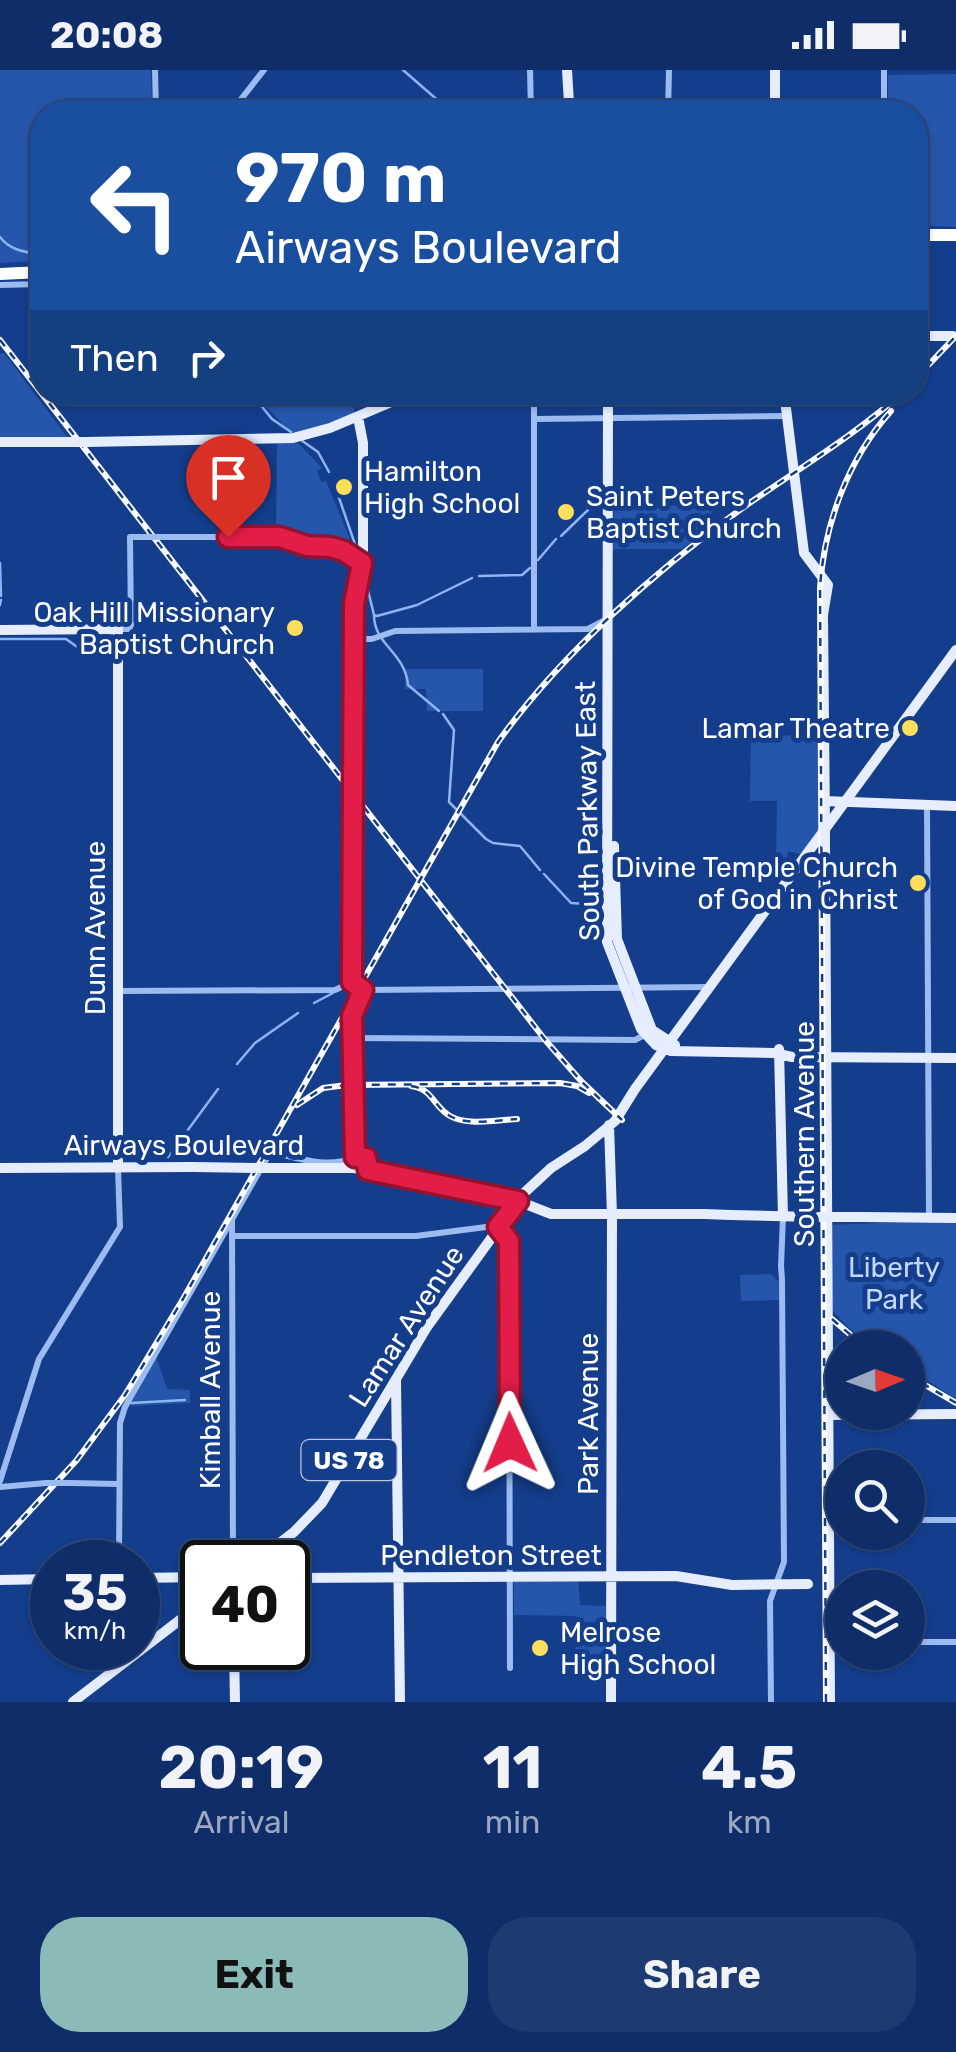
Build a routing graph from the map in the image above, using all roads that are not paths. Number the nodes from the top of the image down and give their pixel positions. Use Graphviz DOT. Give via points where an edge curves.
graph roads {
  1 [pos="155,70"];
  2 [pos="264,70"];
  3 [pos="530,70"];
  4 [pos="567,70"];
  5 [pos="668,70"];
  6 [pos="774,70"];
  7 [pos="884,70"];
  8 [pos="566,95"];
  9 [pos="156,100"];
  10 [pos="240,100"];
  11 [pos="531,100"];
  12 [pos="566,100"];
  13 [pos="569,100"];
  14 [pos="572,100"];
  15 [pos="668,100"];
  16 [pos="775,100"];
  17 [pos="884,100"];
  18 [pos="928,232"];
  19 [pos="956,233"];
  20 [pos="30,271"];
  21 [pos="0,272"];
  22 [pos="0,284"];
  23 [pos="30,284"];
  24 [pos="928,336"];
  25 [pos="953,336"];
  26 [pos="385,405"];
  27 [pos="534,405"];
  28 [pos="611,405"];
  29 [pos="786,405"];
  30 [pos="787,416"];
  31 [pos="358,417"];
  32 [pos="611,418"];
  33 [pos="534,419"];
  34 [pos="0,442"];
  35 [pos="608,556"];
  36 [pos="362,563"];
  37 [pos="608,618"];
  38 [pos="534,629"];
  39 [pos="0,630"];
  40 [pos="121,633"];
  41 [pos="354,640"];
  42 [pos="956,650"];
  43 [pos="928,806"];
  44 [pos="956,806"];
  45 [pos="834,807"];
  46 [pos="825,862"];
  47 [pos="352,982"];
  48 [pos="710,987"];
  49 [pos="630,988"];
  50 [pos="363,990"];
  51 [pos="118,991"];
  52 [pos="649,1033"];
  53 [pos="352,1038"];
  54 [pos="662,1047"];
  55 [pos="782,1052"];
  56 [pos="826,1056"];
  57 [pos="928,1057"];
  58 [pos="956,1058"];
  59 [pos="613,1122"];
  60 [pos="784,1152"];
  61 [pos="355,1157"];
  62 [pos="0,1168"];
  63 [pos="118,1168"];
  64 [pos="368,1170"];
  65 [pos="515,1199"];
  66 [pos="787,1200"];
  67 [pos="612,1215"];
  68 [pos="910,1216"];
  69 [pos="929,1216"];
  70 [pos="956,1216"];
  71 [pos="783,1217"];
  72 [pos="808,1217"];
  73 [pos="232,1218"];
  74 [pos="827,1218"];
  75 [pos="498,1227"];
  76 [pos="233,1236"];
  77 [pos="828,1330"];
  78 [pos="396,1379"];
  79 [pos="925,1414"];
  80 [pos="956,1414"];
  81 [pos="0,1484"];
  82 [pos="118,1484"];
  83 [pos="925,1520"];
  84 [pos="956,1520"];
  85 [pos="118,1540"];
  86 [pos="233,1540"];
  87 [pos="284,1540"];
  88 [pos="510,1577"];
  89 [pos="611,1577"];
  90 [pos="310,1578"];
  91 [pos="399,1578"];
  92 [pos="30,1579"];
  93 [pos="0,1580"];
  94 [pos="777,1584"];
  95 [pos="808,1584"];
  96 [pos="925,1642"];
  97 [pos="956,1642"];
  98 [pos="510,1668"];
  99 [pos="113,1670"];
  100 [pos="234,1670"];
  101 [pos="830,1670"];
  102 [pos="73,1702"];
  103 [pos="235,1702"];
  104 [pos="400,1702"];
  105 [pos="610,1702"];
  106 [pos="770,1702"];
  107 [pos="830,1702"];
  1 -- 9 [label="street"];
  2 -- 10 [label="street"];
  3 -- 11 [label="street"];
  4 -- 8 [label="main road"];
  5 -- 15 [label="street"];
  6 -- 16 [label="main road"];
  7 -- 17 [label="street"];
  8 -- 12 [label="main road"];
  8 -- 13 [label="main road"];
  8 -- 14 [label="main road"];
  18 -- 19 [label="highway"];
  20 -- 21 [label="highway"];
  22 -- 23 [label="street"];
  24 -- 25 [label="main road"];
  26 -- 31 [label="main road"];
  27 -- 33 [label="street"];
  28 -- 32 [label="main road, South Parkway East"];
  29 -- 30 [label="main road, Southern Avenue"];
  30 -- 32 [label="street"];
  30 -- 45 [label="main road, Southern Avenue" via="804,553 828,585 824,772"];
  31 -- 34 [label="main road, bridge" via="297,437"];
  31 -- 36 [label="main road"];
  32 -- 33 [label="street"];
  32 -- 35 [label="main road, South Parkway East"];
  33 -- 38 [label="street"];
  35 -- 37 [label="main road, South Parkway East"];
  35 -- 49 [label="main road, South Parkway East" via="614,572 616,929"];
  36 -- 40 [label="street, Dunn Avenue, bridge" via="339,548 280,537 130,537"];
  36 -- 41 [label="main road"];
  37 -- 38 [label="street" via="588,629"];
  37 -- 49 [label="main road, South Parkway East" via="606,935"];
  38 -- 41 [label="street" via="394,630"];
  39 -- 40 [label="main road"];
  40 -- 51 [label="main road, Dunn Avenue"];
  41 -- 47 [label="main road"];
  42 -- 45 [label="main road, Lamar Avenue / US 78"];
  43 -- 44 [label="main road"];
  43 -- 45 [label="main road"];
  43 -- 57 [label="street"];
  45 -- 46 [label="main road"];
  45 -- 46 [label="main road, Southern Avenue, bridge" via="825,826"];
  45 -- 48 [label="main road, Lamar Avenue / US 78"];
  46 -- 56 [label="main road, Southern Avenue"];
  47 -- 50 [label="main road"];
  47 -- 51 [label="street" via="335,990"];
  48 -- 49 [label="street"];
  48 -- 54 [label="main road, Lamar Avenue / US 78"];
  49 -- 50 [label="street"];
  49 -- 52 [label="main road, South Parkway East"];
  50 -- 53 [label="main road"];
  51 -- 63 [label="main road, Dunn Avenue"];
  52 -- 53 [label="street" via="636,1040"];
  52 -- 54 [label="main road, South Parkway East"];
  53 -- 61 [label="main road"];
  54 -- 55 [label="main road"];
  54 -- 59 [label="main road, Lamar Avenue / US 78"];
  55 -- 56 [label="main road"];
  55 -- 60 [label="main road"];
  56 -- 57 [label="main road"];
  56 -- 74 [label="main road, Southern Avenue"];
  57 -- 58 [label="main road"];
  57 -- 69 [label="street"];
  59 -- 65 [label="main road, Lamar Avenue / US 78"];
  59 -- 67 [label="main road, Park Avenue"];
  60 -- 66 [label="main road"];
  60 -- 71 [label="main road"];
  61 -- 64 [label="main road" via="366,1158"];
  61 -- 73 [label="street, Airways Boulevard" via="300,1162 270,1155"];
  62 -- 63 [label="main road, Airways Boulevard"];
  63 -- 64 [label="main road, Airways Boulevard, bridge"];
  63 -- 81 [label="street, Dunn Avenue" via="120,1227 39,1359"];
  64 -- 65 [label="main road, Airways Boulevard"];
  65 -- 67 [label="main road, Airways Boulevard" via="551,1214"];
  65 -- 75 [label="main road, Lamar Avenue / US 78"];
  66 -- 71 [label="main road"];
  66 -- 72 [label="main road" via="792,1212"];
  67 -- 71 [label="main road, bridge"];
  67 -- 89 [label="main road, Park Avenue"];
  68 -- 69 [label="main road"];
  68 -- 72 [label="main road, bridge"];
  68 -- 74 [label="main road"];
  69 -- 70 [label="main road"];
  71 -- 72 [label="main road"];
  71 -- 94 [label="street, bridge" via="784,1562"];
  73 -- 76 [label="street, Kimball Avenue"];
  73 -- 82 [label="street" via="125,1407"];
  74 -- 77 [label="main road, Southern Avenue"];
  75 -- 76 [label="street" via="416,1236"];
  75 -- 78 [label="main road, Lamar Avenue / US 78"];
  75 -- 88 [label="street" via="509,1241"];
  76 -- 86 [label="street, Kimball Avenue"];
  78 -- 87 [label="main road, Lamar Avenue / US 78" via="322,1503"];
  78 -- 91 [label="main road"];
  79 -- 80 [label="main road"];
  81 -- 82 [label="street, bridge"];
  82 -- 85 [label="street"];
  83 -- 84 [label="street"];
  88 -- 89 [label="main road, Pendleton Street"];
  88 -- 91 [label="main road, Pendleton Street"];
  88 -- 98 [label="street"];
  89 -- 94 [label="main road, Pendleton Street"];
  89 -- 105 [label="main road, Park Avenue"];
  90 -- 91 [label="main road, Pendleton Street"];
  91 -- 104 [label="main road"];
  92 -- 93 [label="main road"];
  94 -- 95 [label="main road, Pendleton Street"];
  94 -- 106 [label="street" via="770,1601"];
  96 -- 97 [label="street"];
  99 -- 102 [label="main road"];
  100 -- 103 [label="main road"];
  101 -- 107 [label="main road, Southern Avenue"];
}
